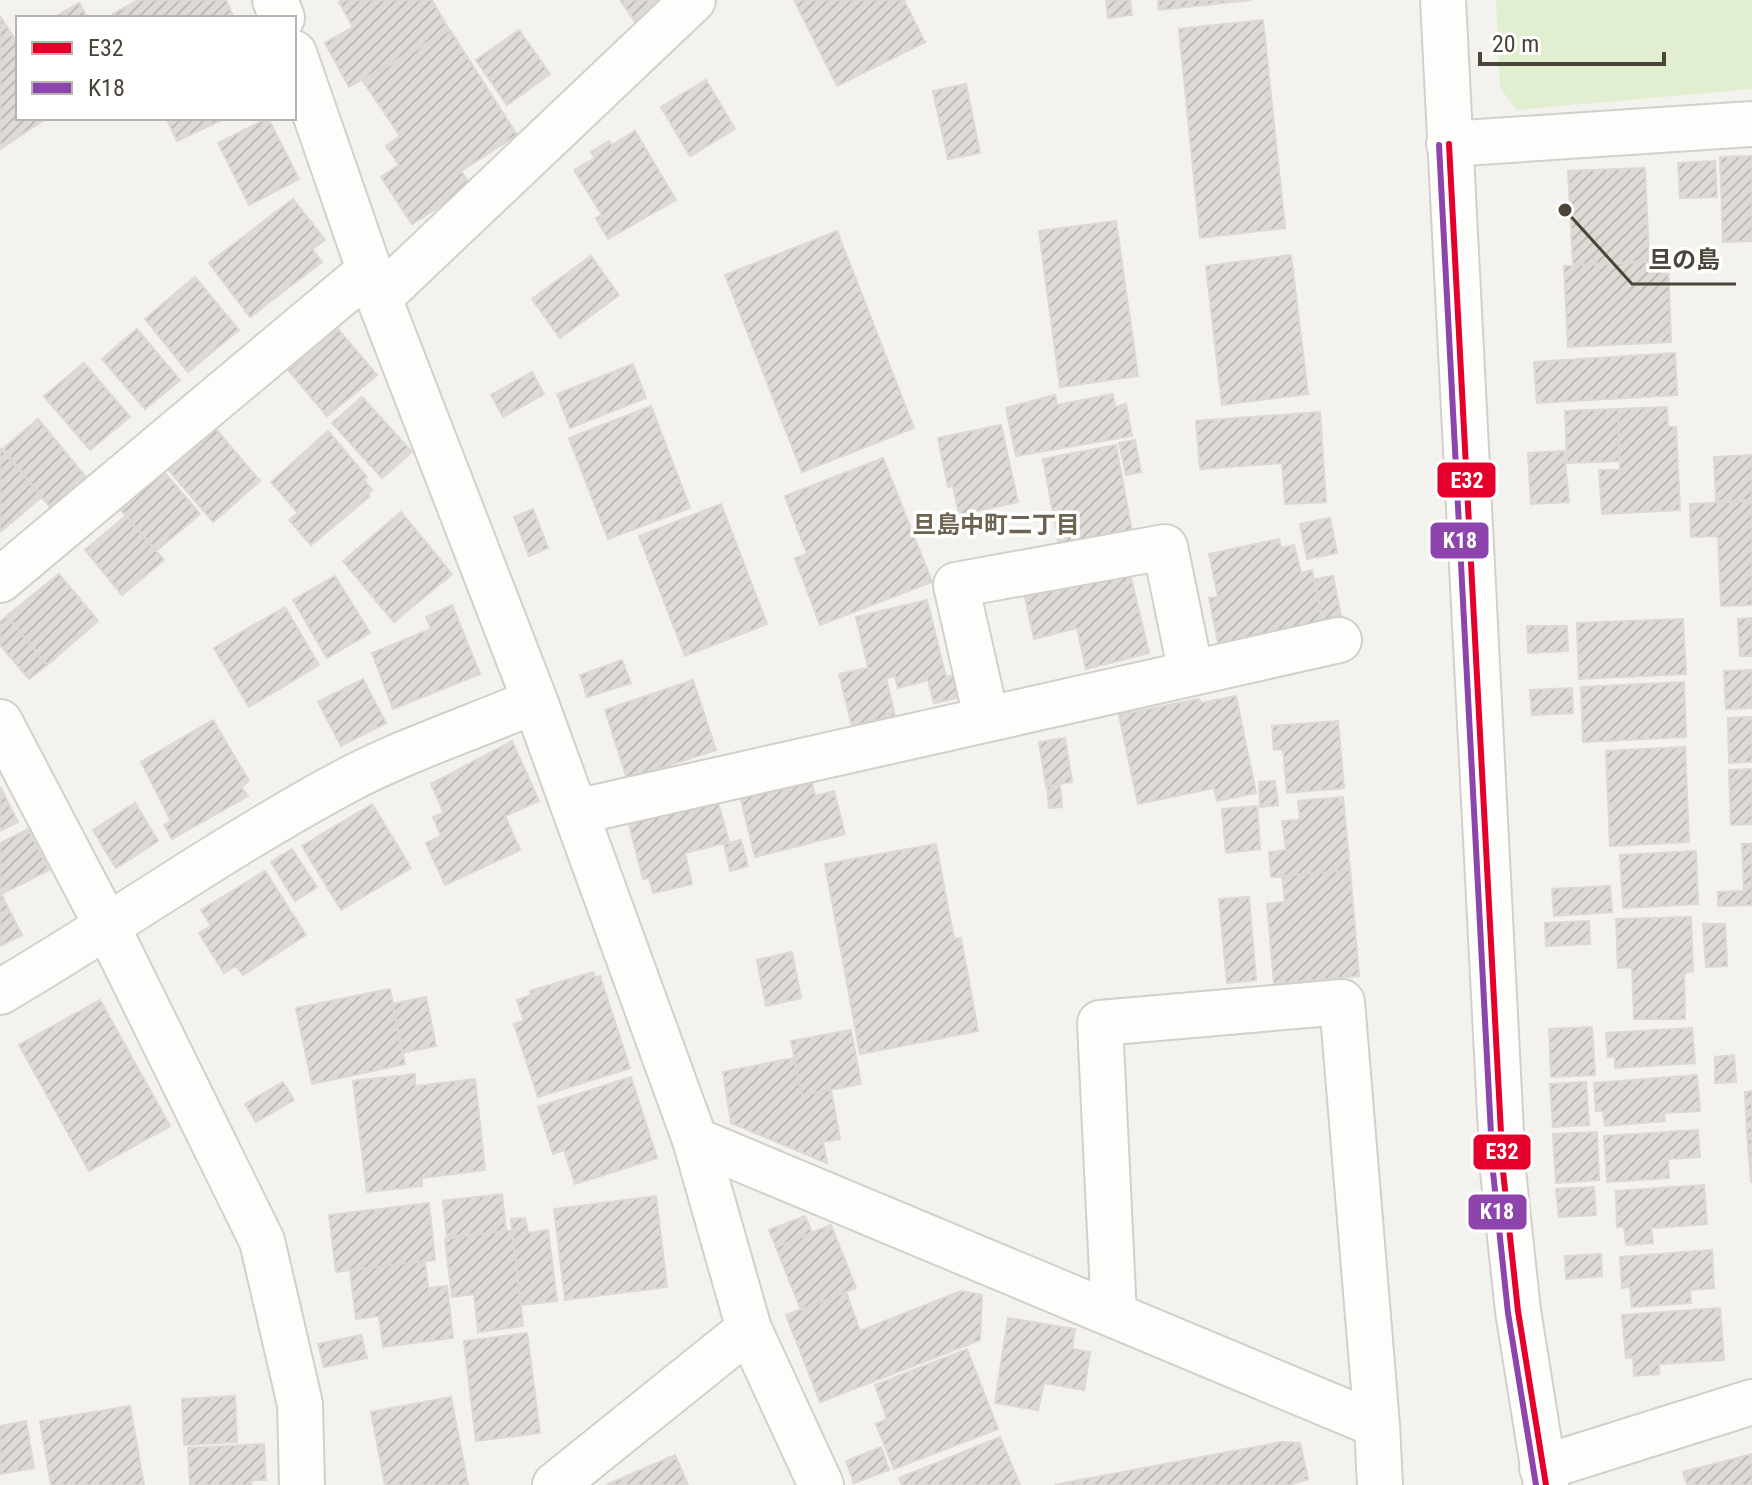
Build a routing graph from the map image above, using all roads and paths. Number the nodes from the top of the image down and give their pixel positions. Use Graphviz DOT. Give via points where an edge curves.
graph roads {
  1 [pos="693,0"];
  2 [pos="1443,0"];
  3 [pos="296,59"];
  4 [pos="1752,124"];
  5 [pos="1449,144"];
  6 [pos="374,284"];
  7 [pos="0,580"];
  8 [pos="1339,640"];
  9 [pos="1191,673"];
  10 [pos="535,701"];
  11 [pos="986,717"];
  12 [pos="0,722"];
  13 [pos="576,812"];
  14 [pos="108,928"];
  15 [pos="0,992"];
  16 [pos="695,1140"];
  17 [pos="1114,1315"];
  18 [pos="749,1329"];
  19 [pos="1752,1402"];
  20 [pos="1377,1425"];
  21 [pos="1544,1476"];
  22 [pos="302,1485"];
  23 [pos="555,1485"];
  24 [pos="821,1485"];
  25 [pos="1380,1485"];
  1 -- 6 [label="street"];
  2 -- 5 [label="street"];
  3 -- 6 [label="street"];
  4 -- 5 [label="street"];
  5 -- 21 [label="street" via="1503,1171"];
  6 -- 7 [label="street"];
  6 -- 10 [label="street"];
  8 -- 9 [label="street"];
  9 -- 11 [label="street"];
  9 -- 11 [label="street" via="1165,547 956,585"];
  10 -- 13 [label="street"];
  10 -- 14 [label="street" via="346,781 143,901"];
  11 -- 13 [label="street"];
  12 -- 14 [label="street"];
  13 -- 16 [label="street"];
  14 -- 15 [label="street"];
  14 -- 22 [label="street" via="262,1241 300,1404"];
  16 -- 17 [label="street"];
  16 -- 18 [label="street"];
  17 -- 20 [label="street"];
  17 -- 20 [label="street" via="1100,1023 1342,1002"];
  18 -- 23 [label="street"];
  18 -- 24 [label="street"];
  19 -- 21 [label="street"];
  20 -- 25 [label="street"];
}
